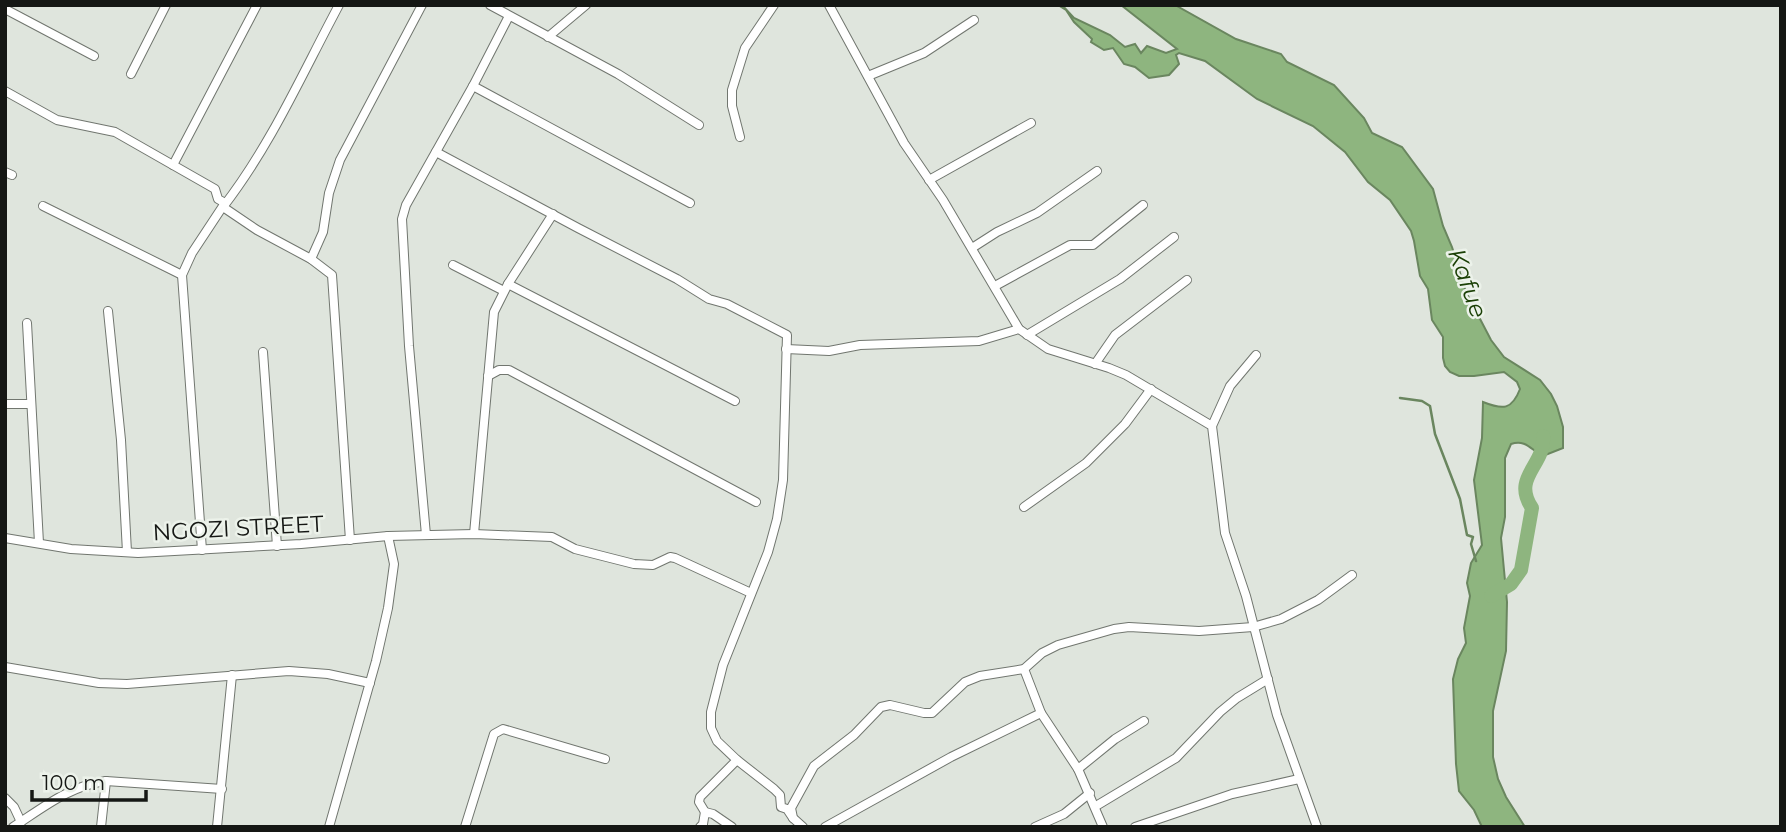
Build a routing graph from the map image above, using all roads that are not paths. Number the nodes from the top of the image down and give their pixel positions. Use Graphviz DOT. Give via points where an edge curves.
graph roads {
  1 [pos="166,5"];
  2 [pos="257,5"];
  3 [pos="339,5"];
  4 [pos="422,5"];
  5 [pos="490,5"];
  6 [pos="586,5"];
  7 [pos="774,5"];
  8 [pos="830,5"];
  9 [pos="5,9"];
  10 [pos="509,16"];
  11 [pos="974,20"];
  12 [pos="548,37"];
  13 [pos="94,56"];
  14 [pos="131,74"];
  15 [pos="868,76"];
  16 [pos="473,86"];
  17 [pos="5,91"];
  18 [pos="1031,123"];
  19 [pos="699,125"];
  20 [pos="740,137"];
  21 [pos="436,152"];
  22 [pos="173,165"];
  23 [pos="1097,171"];
  24 [pos="929,180"];
  25 [pos="690,203"];
  26 [pos="224,205"];
  27 [pos="1143,205"];
  28 [pos="43,206"];
  29 [pos="553,214"];
  30 [pos="1174,237"];
  31 [pos="972,248"];
  32 [pos="311,259"];
  33 [pos="453,265"];
  34 [pos="182,275"];
  35 [pos="1187,280"];
  36 [pos="995,286"];
  37 [pos="506,287"];
  38 [pos="108,311"];
  39 [pos="27,323"];
  40 [pos="1019,329"];
  41 [pos="1027,335"];
  42 [pos="786,349"];
  43 [pos="263,352"];
  44 [pos="1256,355"];
  45 [pos="1096,364"];
  46 [pos="488,376"];
  47 [pos="1151,389"];
  48 [pos="735,401"];
  49 [pos="5,404"];
  50 [pos="31,404"];
  51 [pos="1212,426"];
  52 [pos="756,502"];
  53 [pos="1024,507"];
  54 [pos="474,534"];
  55 [pos="426,535"];
  56 [pos="388,536"];
  57 [pos="5,538"];
  58 [pos="350,540"];
  59 [pos="39,543"];
  60 [pos="277,546"];
  61 [pos="202,550"];
  62 [pos="127,552"];
  63 [pos="1352,575"];
  64 [pos="751,593"];
  65 [pos="1253,627"];
  66 [pos="5,667"];
  67 [pos="1024,669"];
  68 [pos="232,675"];
  69 [pos="1268,679"];
  70 [pos="370,683"];
  71 [pos="1041,713"];
  72 [pos="1144,721"];
  73 [pos="605,759"];
  74 [pos="737,760"];
  75 [pos="1078,769"];
  76 [pos="1299,779"];
  77 [pos="106,781"];
  78 [pos="222,789"];
  79 [pos="1090,793"];
  80 [pos="5,798"];
  81 [pos="1096,806"];
  82 [pos="705,812"];
  83 [pos="793,818"];
  84 [pos="17,824"];
  85 [pos="101,827"];
  86 [pos="218,827"];
  87 [pos="329,827"];
  88 [pos="465,827"];
  89 [pos="699,827"];
  90 [pos="733,827"];
  91 [pos="802,827"];
  92 [pos="825,827"];
  93 [pos="1035,827"];
  94 [pos="1103,827"];
  95 [pos="1135,827"];
  96 [pos="1317,827"];
  1 -- 14 [label="street"];
  2 -- 22 [label="street"];
  3 -- 26 [label="street" via="259,159"];
  4 -- 32 [label="street" via="340,160 328,193 323,232"];
  5 -- 10 [label="street"];
  6 -- 12 [label="street"];
  7 -- 20 [label="street" via="745,48 732,90"];
  8 -- 15 [label="street"];
  9 -- 13 [label="street"];
  10 -- 12 [label="street"];
  10 -- 16 [label="street"];
  11 -- 15 [label="street" via="924,53"];
  12 -- 19 [label="street"];
  15 -- 24 [label="street"];
  16 -- 21 [label="street"];
  16 -- 25 [label="street"];
  17 -- 22 [label="street" via="58,120 114,132"];
  18 -- 24 [label="street"];
  21 -- 29 [label="street"];
  21 -- 55 [label="street" via="402,219"];
  22 -- 26 [label="street" via="215,189"];
  23 -- 31 [label="street" via="1037,213"];
  24 -- 31 [label="street"];
  26 -- 32 [label="street" via="257,230"];
  26 -- 34 [label="street"];
  27 -- 36 [label="street" via="1093,245 1070,246"];
  28 -- 34 [label="street"];
  29 -- 37 [label="street"];
  29 -- 42 [label="street" via="709,299 775,327 787,335"];
  30 -- 41 [label="street" via="1120,279"];
  31 -- 36 [label="street"];
  32 -- 58 [label="street" via="332,275 334,284"];
  33 -- 37 [label="street"];
  34 -- 61 [label="street"];
  35 -- 45 [label="street" via="1115,335"];
  36 -- 40 [label="street"];
  37 -- 46 [label="street" via="494,312"];
  37 -- 48 [label="street"];
  38 -- 62 [label="street"];
  39 -- 50 [label="street"];
  40 -- 41 [label="street"];
  40 -- 42 [label="street" via="979,341 860,345 829,351"];
  41 -- 45 [label="street" via="1048,349"];
  42 -- 64 [label="street" via="778,519"];
  43 -- 60 [label="street"];
  44 -- 51 [label="street" via="1230,386"];
  45 -- 47 [label="street"];
  46 -- 52 [label="street" via="509,370"];
  46 -- 54 [label="street"];
  47 -- 51 [label="street"];
  47 -- 53 [label="street" via="1125,424 1086,463"];
  49 -- 50 [label="street"];
  50 -- 59 [label="street"];
  51 -- 65 [label="street" via="1225,533"];
  54 -- 55 [label="street, NGOZI STREET"];
  54 -- 64 [label="street, NGOZI STREET" via="552,537 634,564 653,565 675,558"];
  55 -- 56 [label="street, NGOZI STREET"];
  56 -- 58 [label="street, NGOZI STREET"];
  56 -- 70 [label="street" via="394,564"];
  57 -- 59 [label="street, NGOZI STREET"];
  58 -- 60 [label="street, NGOZI STREET"];
  59 -- 62 [label="street, NGOZI STREET"];
  60 -- 61 [label="street, NGOZI STREET"];
  61 -- 62 [label="street, NGOZI STREET"];
  63 -- 65 [label="street" via="1300,611"];
  64 -- 74 [label="street" via="710,712 713,734"];
  65 -- 67 [label="street" via="1114,629 1058,645"];
  65 -- 69 [label="street"];
  66 -- 68 [label="street" via="99,684"];
  67 -- 71 [label="street"];
  67 -- 83 [label="street" via="965,682 932,713 881,707 814,766 793,802"];
  68 -- 70 [label="street" via="307,672"];
  68 -- 78 [label="street"];
  69 -- 76 [label="street"];
  69 -- 81 [label="street" via="1220,712 1176,758"];
  70 -- 87 [label="street"];
  71 -- 75 [label="street"];
  71 -- 92 [label="street"];
  72 -- 75 [label="street"];
  73 -- 88 [label="street" via="499,730"];
  74 -- 82 [label="street" via="700,797"];
  74 -- 83 [label="street" via="775,789 781,807"];
  75 -- 79 [label="street"];
  76 -- 95 [label="street" via="1222,797"];
  76 -- 96 [label="street"];
  77 -- 78 [label="street"];
  77 -- 84 [label="street" via="73,789"];
  77 -- 85 [label="street"];
  78 -- 86 [label="street"];
  79 -- 81 [label="street"];
  79 -- 93 [label="street" via="1063,814"];
  80 -- 84 [label="street" via="14,807"];
  81 -- 94 [label="street"];
  82 -- 89 [label="street"];
  82 -- 90 [label="street"];
  83 -- 91 [label="street"];
}
